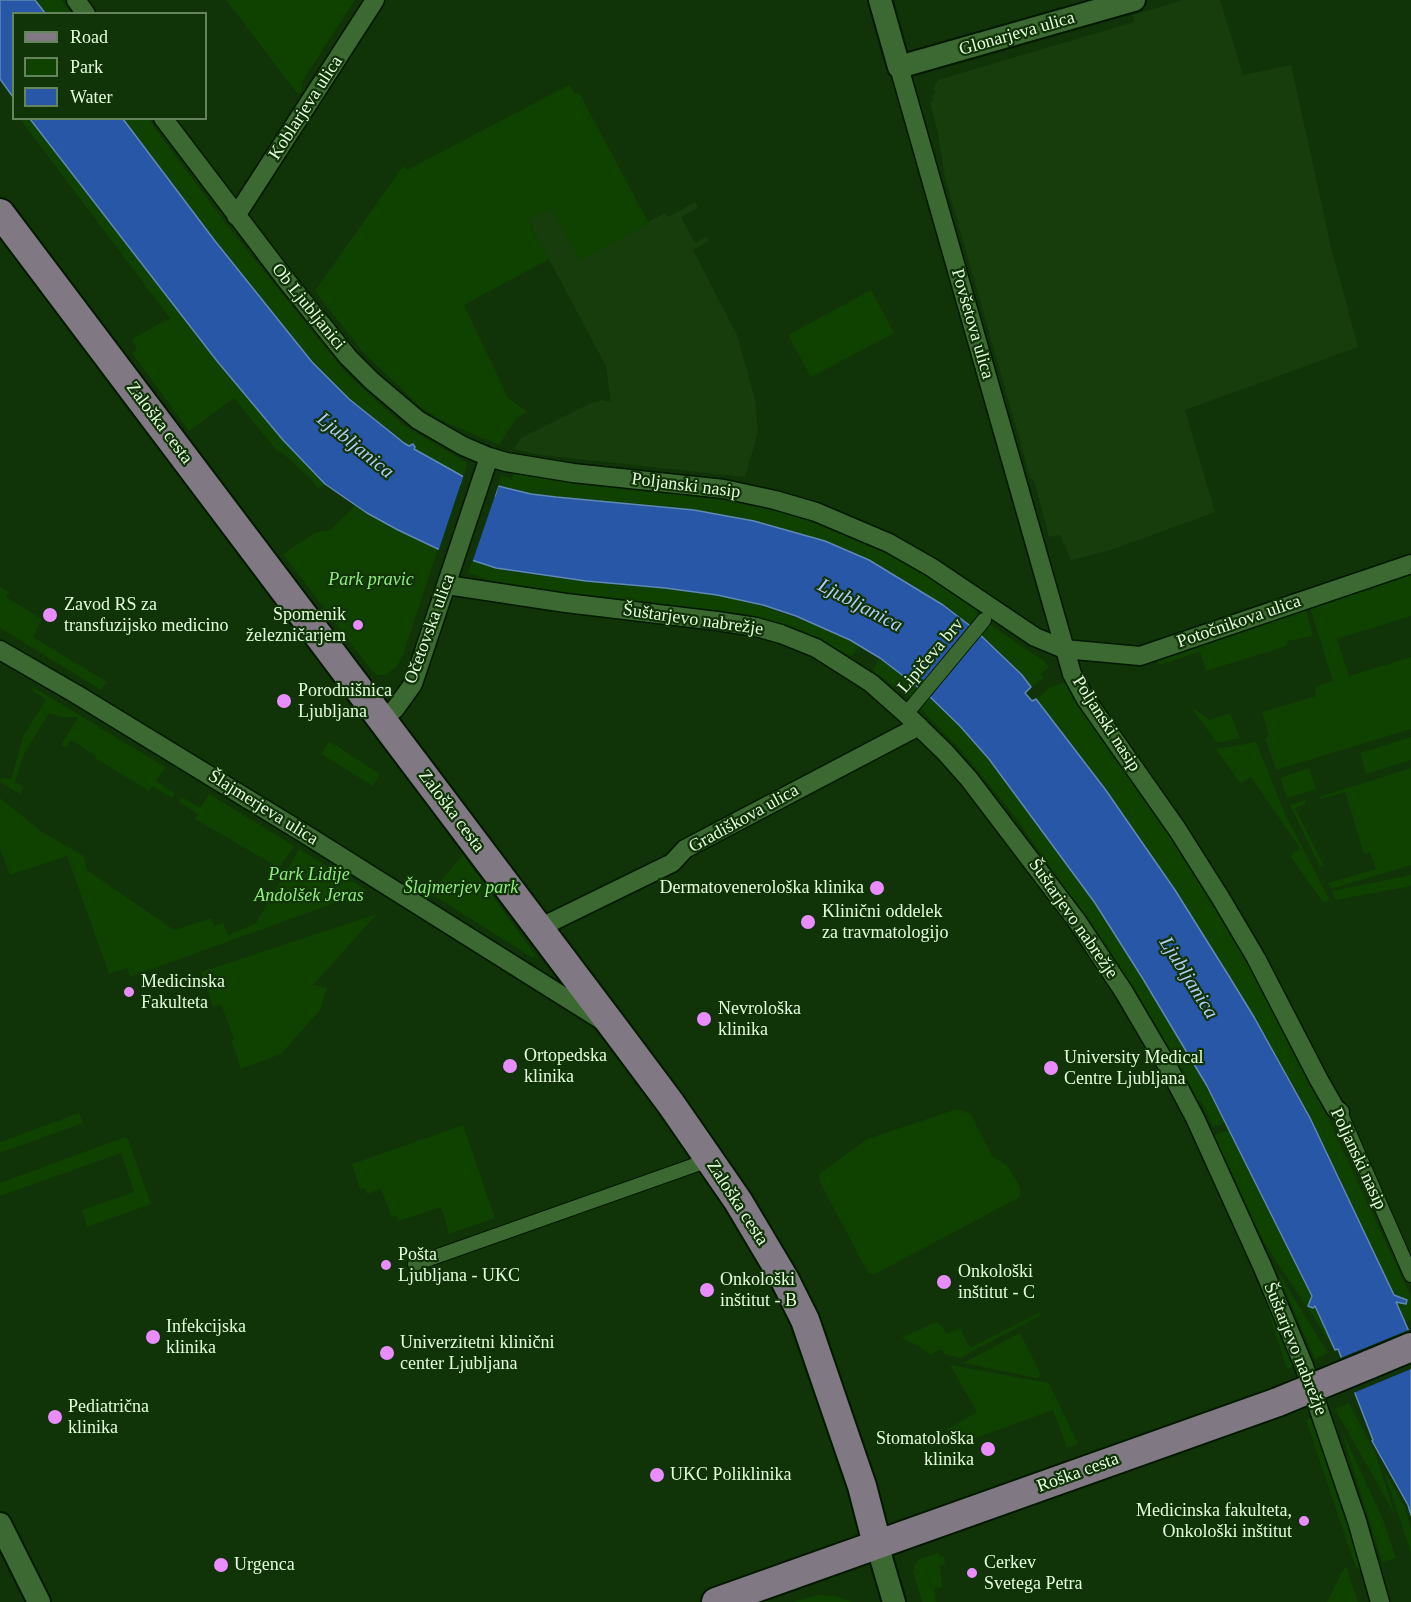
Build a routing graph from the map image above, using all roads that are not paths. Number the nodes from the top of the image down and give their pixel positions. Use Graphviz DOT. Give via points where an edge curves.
graph roads {
  1 [pos="375,0"];
  2 [pos="880,0"];
  3 [pos="1134,0"];
  4 [pos="899,67"];
  5 [pos="164,120"];
  6 [pos="0,213"];
  7 [pos="236,216"];
  8 [pos="489,457"];
  9 [pos="1411,564"];
  10 [pos="447,585"];
  11 [pos="984,620"];
  12 [pos="1064,649"];
  13 [pos="0,650"];
  14 [pos="913,714"];
  15 [pos="382,719"];
  16 [pos="539,928"];
  17 [pos="615,1029"];
  18 [pos="1340,1112"];
  19 [pos="709,1160"];
  20 [pos="415,1264"];
  21 [pos="1411,1275"];
  22 [pos="1411,1347"];
  23 [pos="0,1524"];
  24 [pos="877,1544"];
  25 [pos="39,1602"];
  26 [pos="716,1602"];
  27 [pos="894,1602"];
  28 [pos="1380,1602"];
  1 -- 7 [label="street, Koblarjeva ulica"];
  2 -- 4 [label="street, Povšetova ulica"];
  3 -- 4 [label="street, Glonarjeva ulica"];
  4 -- 12 [label="street, Povšetova ulica"];
  5 -- 7 [label="street, Ob Ljubljanici"];
  6 -- 15 [label="main road, Zaloška cesta"];
  7 -- 8 [label="street, Ob Ljubljanici" via="348,357 372,381 418,420"];
  8 -- 10 [label="street, Očetovska ulica"];
  8 -- 12 [label="street, Poljanski nasip" via="573,473 724,489 816,512 890,543 1035,637"];
  9 -- 12 [label="street, Potočnikova ulica" via="1140,656"];
  10 -- 14 [label="street, Šuštarjevo nabrežje" via="756,627 816,648"];
  10 -- 15 [label="street, Očetovska ulica" via="413,684 395,709"];
  11 -- 14 [label="street, Lipičeva brv"];
  12 -- 18 [label="street, Poljanski nasip" via="1085,698 1220,897"];
  13 -- 17 [label="street, Šlajmerjeva ulica" via="312,838"];
  14 -- 16 [label="street, Gradiškova ulica" via="685,849 672,864"];
  14 -- 28 [label="street, Šuštarjevo nabrežje" via="969,779 1077,921 1168,1066 1249,1237 1304,1366"];
  15 -- 16 [label="main road, Zaloška cesta"];
  16 -- 17 [label="main road, Zaloška cesta"];
  17 -- 19 [label="main road, Zaloška cesta"];
  18 -- 21 [label="street, Poljanski nasip"];
  19 -- 20 [label="street"];
  19 -- 24 [label="main road, Zaloška cesta" via="758,1233 805,1320 862,1486"];
  22 -- 24 [label="main road, Roška cesta, bridge" via="1278,1402"];
  23 -- 25 [label="street"];
  24 -- 26 [label="main road, Roška cesta"];
  24 -- 27 [label="street"];
}
